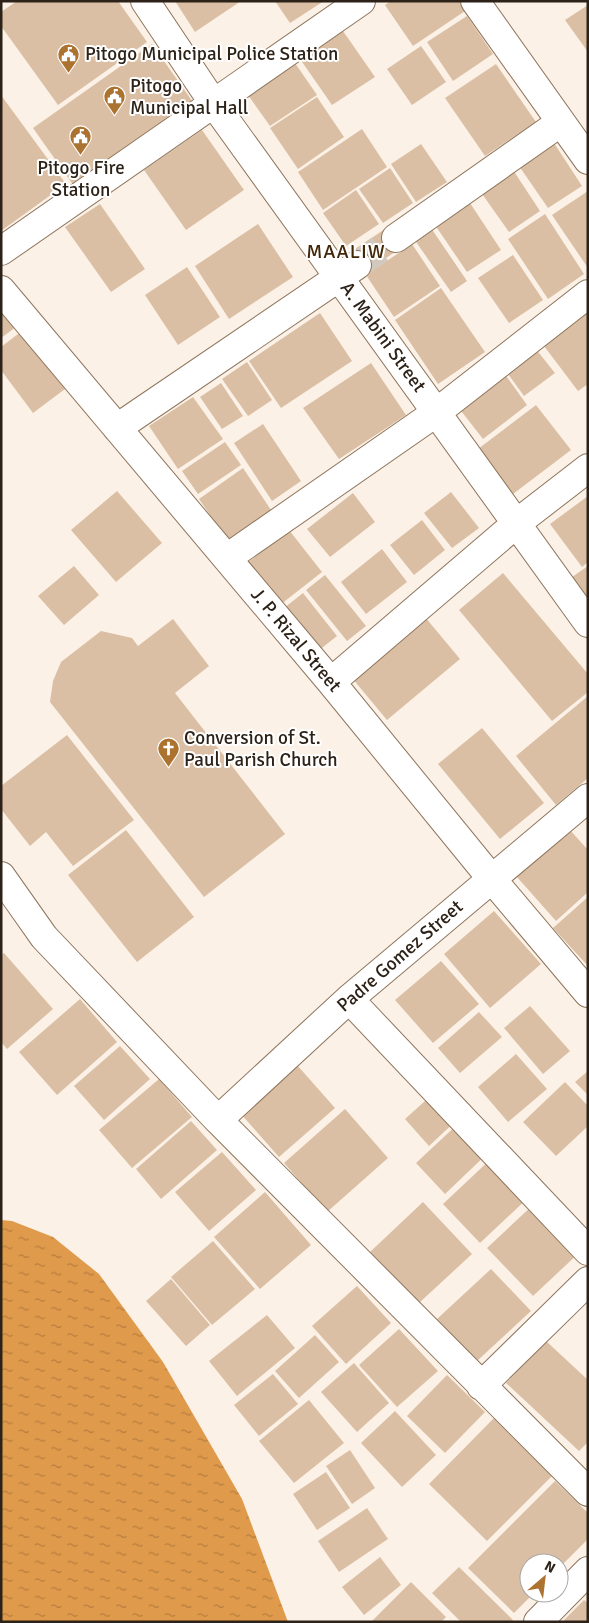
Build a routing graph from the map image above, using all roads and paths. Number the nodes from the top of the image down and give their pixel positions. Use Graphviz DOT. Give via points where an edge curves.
graph roads {
  1 [pos="145,1"];
  2 [pos="361,1"];
  3 [pos="475,1"];
  4 [pos="214,104"];
  5 [pos="561,122"];
  6 [pos="588,160"];
  7 [pos="396,238"];
  8 [pos="1,252"];
  9 [pos="349,271"];
  10 [pos="1,290"];
  11 [pos="588,294"];
  12 [pos="438,412"];
  13 [pos="117,428"];
  14 [pos="588,468"];
  15 [pos="517,523"];
  16 [pos="227,558"];
  17 [pos="588,623"];
  18 [pos="331,682"];
  19 [pos="588,798"];
  20 [pos="1,876"];
  21 [pos="491,878"];
  22 [pos="588,993"];
  23 [pos="349,999"];
  24 [pos="218,1120"];
  25 [pos="588,1251"];
  26 [pos="588,1280"];
  27 [pos="481,1386"];
  28 [pos="588,1492"];
  29 [pos="588,1571"];
  30 [pos="538,1622"];
  1 -- 4 [label="street, A. Mabini Street"];
  2 -- 4 [label="street"];
  3 -- 5 [label="street"];
  4 -- 8 [label="street"];
  4 -- 9 [label="street, A. Mabini Street"];
  5 -- 6 [label="street"];
  5 -- 7 [label="street"];
  9 -- 12 [label="street, A. Mabini Street"];
  9 -- 13 [label="street"];
  10 -- 13 [label="street, J. P. Rizal Street"];
  11 -- 12 [label="street"];
  12 -- 15 [label="street, A. Mabini Street"];
  12 -- 16 [label="street"];
  13 -- 16 [label="street, J. P. Rizal Street"];
  14 -- 15 [label="street"];
  15 -- 17 [label="street, A. Mabini Street"];
  15 -- 18 [label="street"];
  16 -- 18 [label="street, J. P. Rizal Street"];
  18 -- 21 [label="street, J. P. Rizal Street"];
  19 -- 21 [label="street, Padre Gomez Street"];
  20 -- 24 [label="street" via="44,937"];
  21 -- 22 [label="street, J. P. Rizal Street"];
  21 -- 23 [label="street, Padre Gomez Street"];
  23 -- 24 [label="street, Padre Gomez Street"];
  23 -- 25 [label="street"];
  24 -- 27 [label="street"];
  26 -- 27 [label="street"];
  27 -- 28 [label="street"];
  29 -- 30 [label="street"];
}
